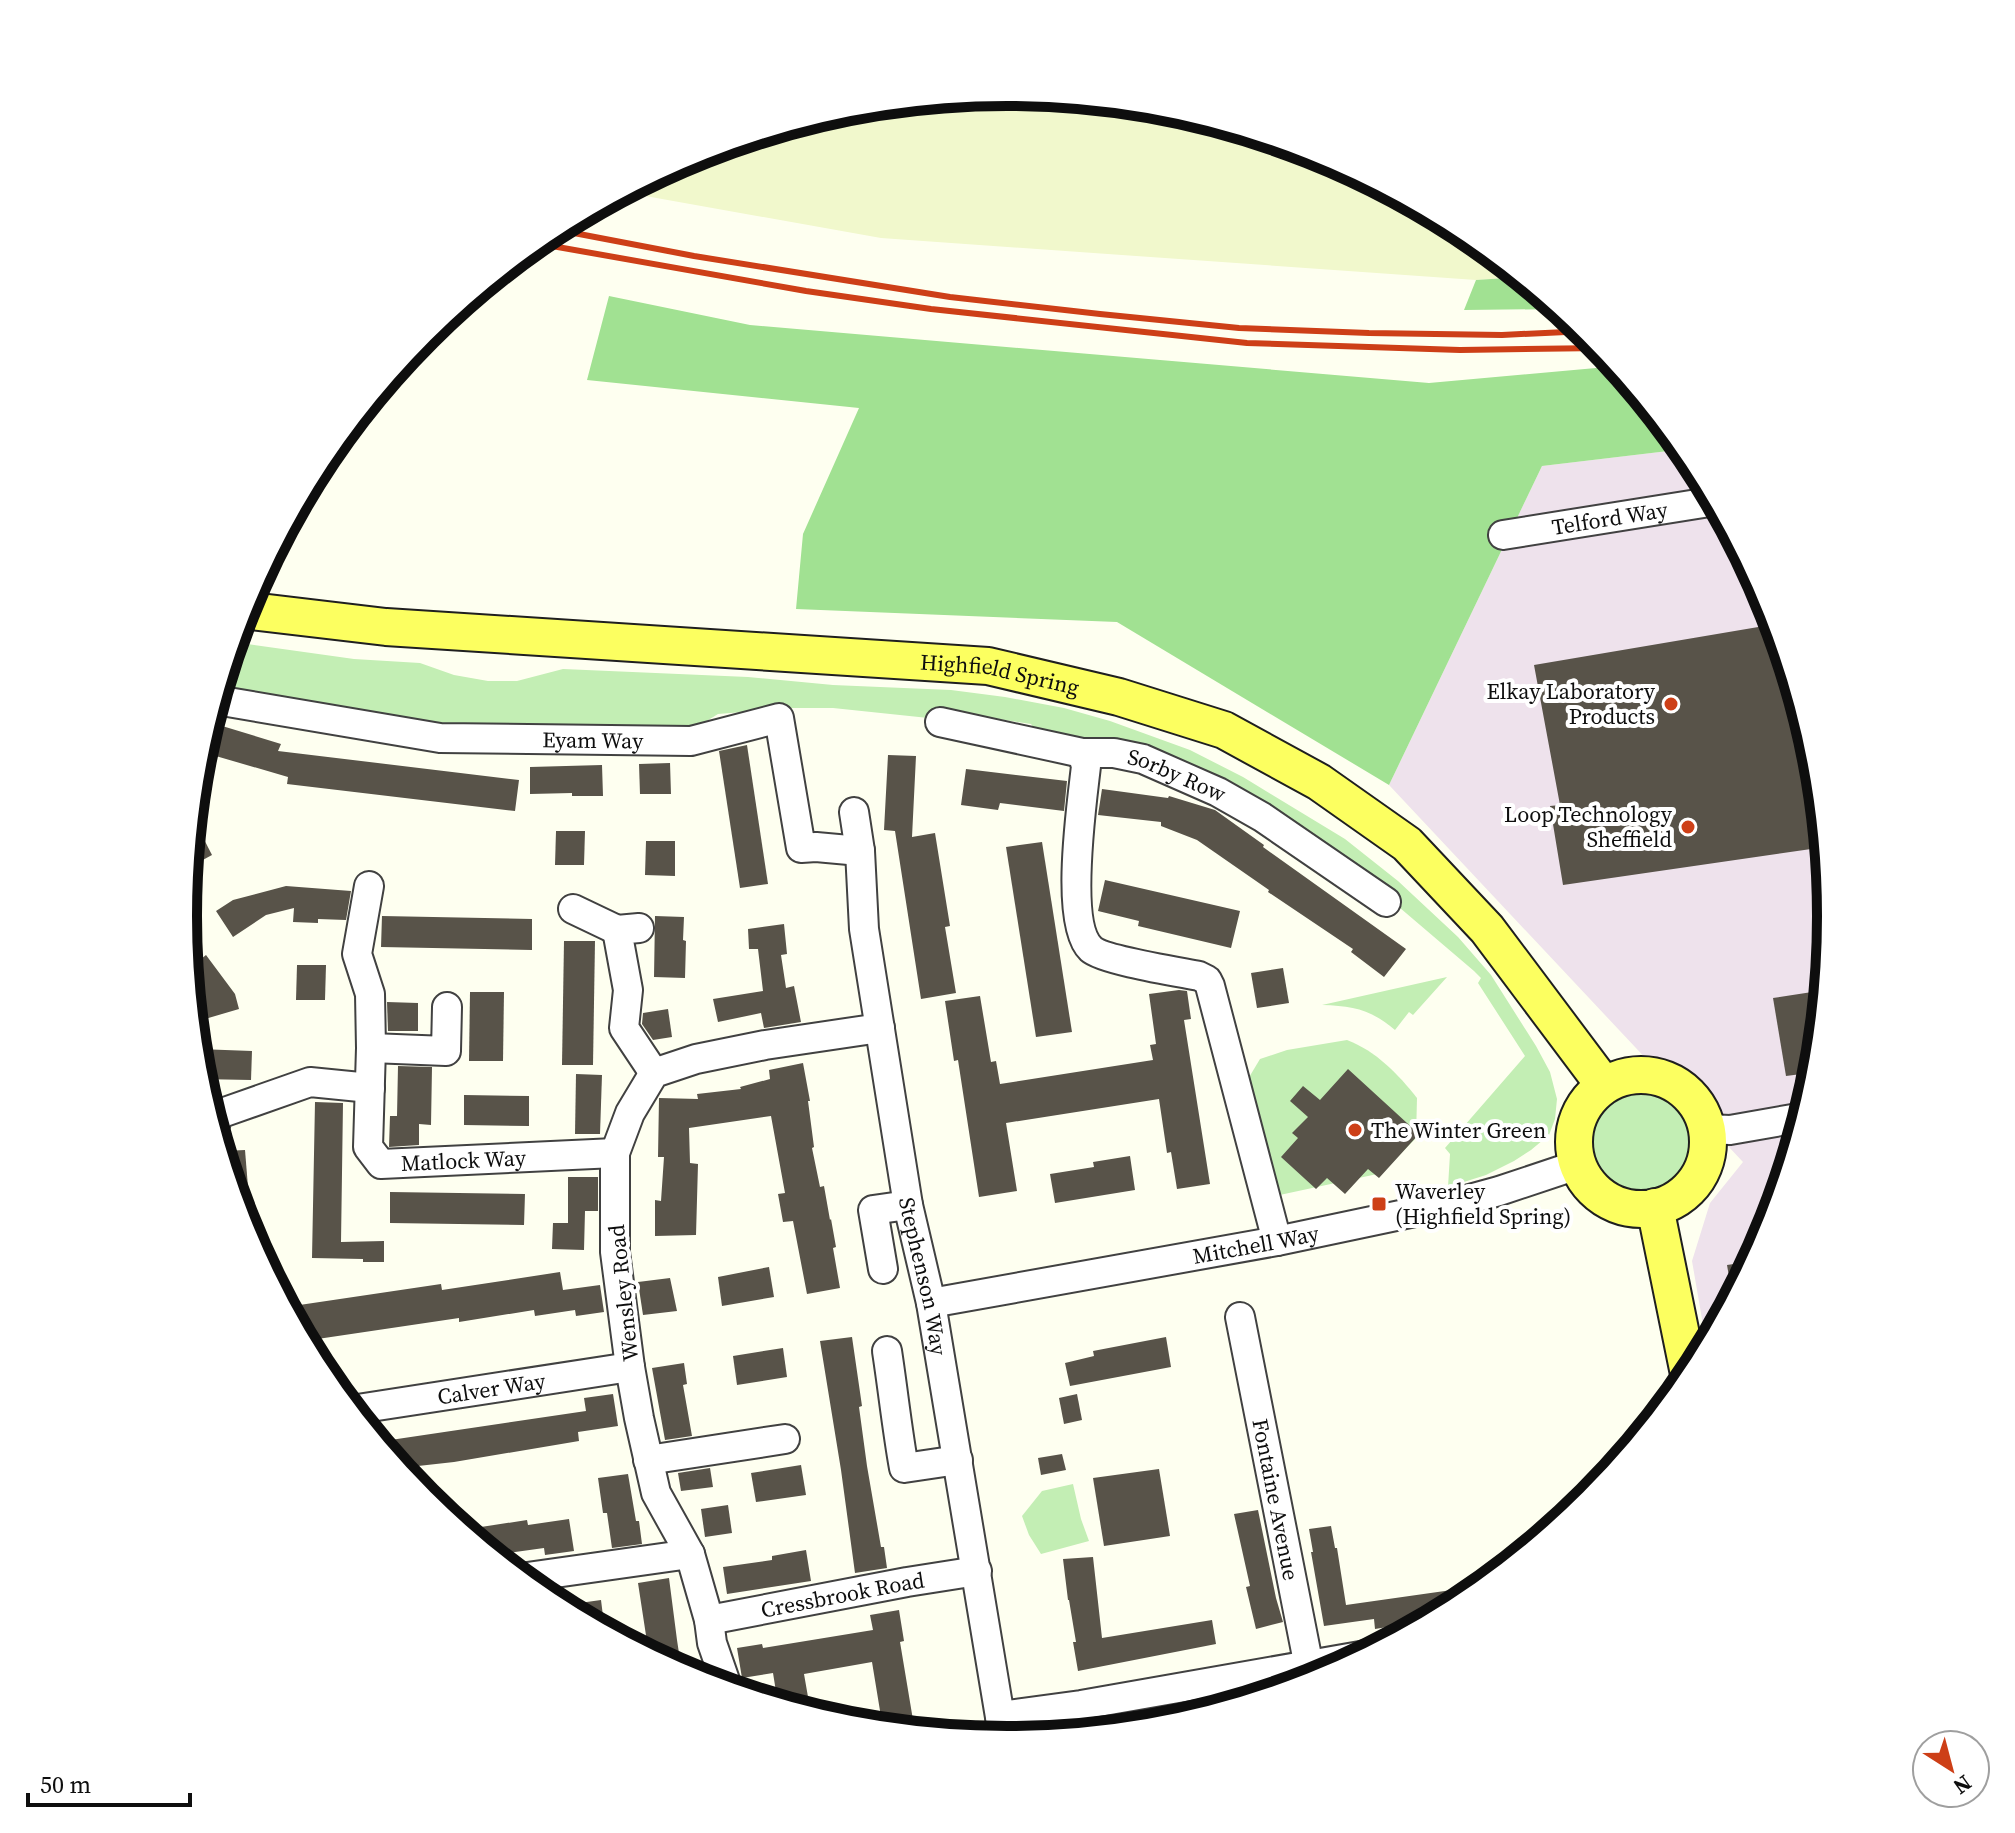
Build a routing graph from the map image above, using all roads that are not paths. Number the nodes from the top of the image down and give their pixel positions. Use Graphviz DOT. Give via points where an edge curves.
graph roads {
  1 [pos="1704,503"];
  2 [pos="1503,535"];
  3 [pos="257,612"];
  4 [pos="227,702"];
  5 [pos="940,722"];
  6 [pos="1082,753"];
  7 [pos="854,812"];
  8 [pos="860,851"];
  9 [pos="369,886"];
  10 [pos="1386,902"];
  11 [pos="573,909"];
  12 [pos="447,1007"];
  13 [pos="880,1028"];
  14 [pos="371,1048"];
  15 [pos="654,1073"];
  16 [pos="1604,1085"];
  17 [pos="370,1088"];
  18 [pos="222,1112"];
  19 [pos="1792,1119"];
  20 [pos="1707,1129"];
  21 [pos="615,1153"];
  22 [pos="1577,1165"];
  23 [pos="908,1205"];
  24 [pos="1655,1207"];
  25 [pos="1277,1241"];
  26 [pos="883,1269"];
  27 [pos="931,1303"];
  28 [pos="1240,1317"];
  29 [pos="887,1351"];
  30 [pos="1686,1359"];
  31 [pos="630,1367"];
  32 [pos="363,1408"];
  33 [pos="785,1439"];
  34 [pos="648,1460"];
  35 [pos="958,1460"];
  36 [pos="690,1554"];
  37 [pos="977,1571"];
  38 [pos="536,1576"];
  39 [pos="709,1620"];
  40 [pos="1310,1668"];
  41 [pos="723,1675"];
  42 [pos="1289,1676"];
  43 [pos="1002,1727"];
  44 [pos="1006,1727"];
  1 -- 2 [label="street, Telford Way"];
  3 -- 16 [label="main road, Highfield Spring" via="386,627 988,666 1119,697 1224,730 1319,782 1407,844 1487,929"];
  4 -- 8 [label="street, Eyam Way" via="440,738 691,741 779,718 801,848"];
  5 -- 6 [label="street, Sorby Row"];
  6 -- 10 [label="street, Sorby Row" via="1143,759 1218,792"];
  6 -- 25 [label="street" via="1086,766 1076,863 1084,940 1092,951 1108,957 1207,980"];
  7 -- 8 [label="street, Stephenson Way"];
  8 -- 13 [label="street, Stephenson Way" via="864,929"];
  9 -- 14 [label="street, Matlock Way" via="357,954 370,994"];
  11 -- 15 [label="street" via="628,929 624,1028"];
  12 -- 14 [label="street" via="446,1051"];
  13 -- 15 [label="street" via="765,1045"];
  13 -- 23 [label="street, Stephenson Way"];
  14 -- 17 [label="street, Matlock Way"];
  15 -- 21 [label="street, Wensley Road" via="630,1113"];
  16 -- 20 [label="main road" via="1638,1073 1660,1076 1696,1101"];
  16 -- 22 [label="main road" via="1584,1104 1575,1123"];
  17 -- 18 [label="street" via="310,1082"];
  17 -- 21 [label="street, Matlock Way" via="368,1147 381,1164"];
  19 -- 20 [label="street"];
  20 -- 24 [label="main road" via="1703,1169 1689,1189"];
  21 -- 31 [label="street, Wensley Road" via="615,1252"];
  22 -- 24 [label="main road" via="1605,1199 1626,1208"];
  22 -- 25 [label="street, Mitchell Way" via="1448,1205"];
  23 -- 26 [label="street" via="873,1210"];
  23 -- 27 [label="street, Stephenson Way"];
  24 -- 30 [label="main road"];
  25 -- 27 [label="street, Mitchell Way"];
  27 -- 35 [label="street, Stephenson Way"];
  28 -- 40 [label="street, Fontaine Avenue"];
  29 -- 35 [label="street" via="904,1468"];
  31 -- 32 [label="street, Calver Way"];
  31 -- 34 [label="street, Wensley Road"];
  33 -- 34 [label="street"];
  34 -- 36 [label="street, Wensley Road" via="656,1493"];
  35 -- 37 [label="street, Stephenson Way"];
  36 -- 38 [label="street"];
  36 -- 39 [label="street, Wensley Road"];
  37 -- 39 [label="street, Cressbrook Road"];
  37 -- 43 [label="street, Stephenson Way"];
  39 -- 41 [label="street, Wensley Road"];
  42 -- 44 [label="street" via="1081,1705"];
}
